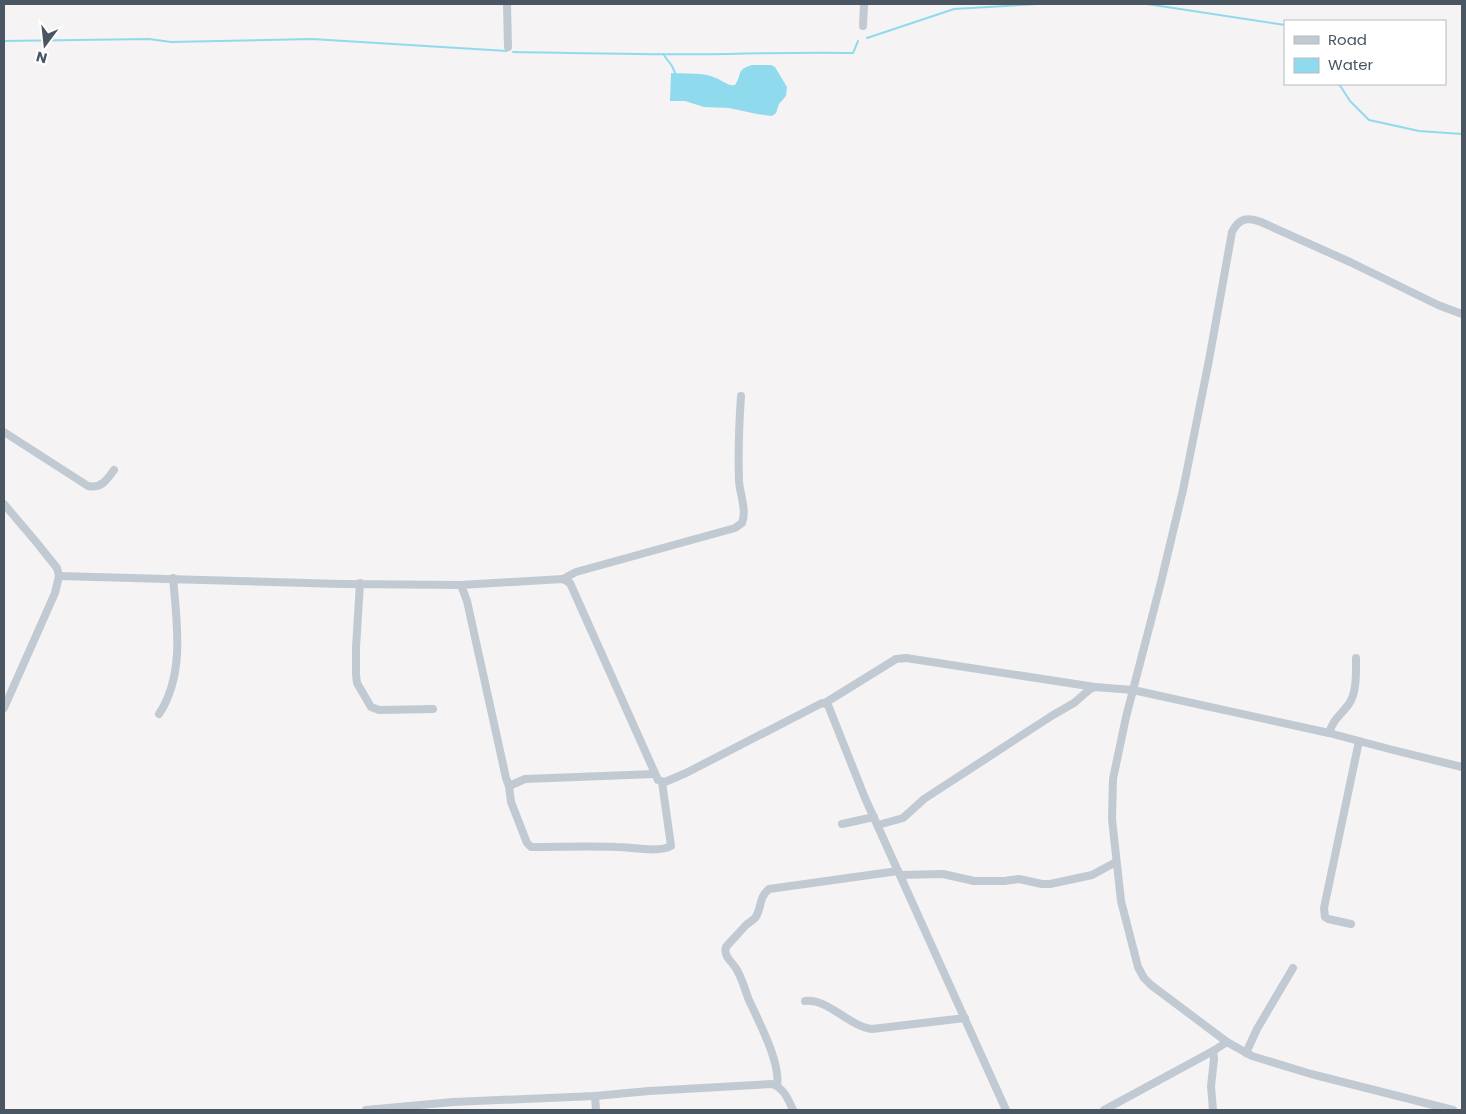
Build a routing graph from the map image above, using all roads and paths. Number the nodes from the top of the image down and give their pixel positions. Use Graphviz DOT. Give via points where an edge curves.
graph roads {
  1 [pos="507,4"];
  2 [pos="864,4"];
  3 [pos="863,26"];
  4 [pos="508,48"];
  5 [pos="1462,314"];
  6 [pos="741,396"];
  7 [pos="4,432"];
  8 [pos="114,470"];
  9 [pos="4,504"];
  10 [pos="59,576"];
  11 [pos="173,578"];
  12 [pos="563,579"];
  13 [pos="360,583"];
  14 [pos="461,585"];
  15 [pos="1356,658"];
  16 [pos="1095,687"];
  17 [pos="1133,690"];
  18 [pos="825,703"];
  19 [pos="4,708"];
  20 [pos="433,709"];
  21 [pos="160,714"];
  22 [pos="1329,733"];
  23 [pos="1359,741"];
  24 [pos="1462,767"];
  25 [pos="655,774"];
  26 [pos="662,782"];
  27 [pos="509,786"];
  28 [pos="874,817"];
  29 [pos="842,824"];
  30 [pos="878,825"];
  31 [pos="1116,862"];
  32 [pos="899,873"];
  33 [pos="1351,924"];
  34 [pos="1293,968"];
  35 [pos="805,1001"];
  36 [pos="965,1018"];
  37 [pos="1227,1042"];
  38 [pos="1214,1051"];
  39 [pos="1246,1053"];
  40 [pos="777,1085"];
  41 [pos="595,1096"];
  42 [pos="1444,1109"];
  43 [pos="366,1110"];
  44 [pos="596,1110"];
  45 [pos="793,1110"];
  46 [pos="1006,1110"];
  47 [pos="1104,1110"];
  48 [pos="1213,1110"];
  49 [pos="1453,1110"];
  1 -- 4 [label="street"];
  2 -- 3 [label="street"];
  5 -- 17 [label="street" via="1261,222 1248,219 1235,225 1183,490"];
  6 -- 12 [label="street" via="738,430 739,483 744,511 742,523 735,528 576,572"];
  7 -- 8 [label="street" via="88,486 100,486"];
  9 -- 10 [label="street" via="52,561"];
  10 -- 11 [label="street"];
  10 -- 19 [label="street" via="55,593"];
  11 -- 13 [label="street"];
  11 -- 21 [label="street" via="177,619 176,661 166,704"];
  12 -- 14 [label="street"];
  12 -- 25 [label="street" via="570,583"];
  13 -- 14 [label="street"];
  13 -- 20 [label="street" via="356,675 371,708"];
  14 -- 27 [label="street"];
  15 -- 22 [label="street" via="1352,699 1337,716"];
  16 -- 17 [label="street"];
  16 -- 18 [label="street" via="906,658 896,659"];
  16 -- 30 [label="street" via="924,799 903,818"];
  17 -- 22 [label="street"];
  17 -- 31 [label="street" via="1113,779"];
  18 -- 26 [label="street"];
  18 -- 28 [label="street"];
  22 -- 23 [label="street"];
  23 -- 24 [label="street"];
  23 -- 33 [label="street" via="1324,908 1328,919"];
  25 -- 26 [label="street"];
  25 -- 27 [label="street" via="525,779"];
  26 -- 27 [label="street" via="671,846 657,849 531,847 511,802"];
  28 -- 29 [label="street"];
  28 -- 30 [label="street"];
  30 -- 32 [label="street"];
  31 -- 32 [label="street" via="1092,875 1042,884"];
  31 -- 37 [label="street" via="1121,901 1138,967 1144,978"];
  32 -- 36 [label="street"];
  32 -- 40 [label="street" via="769,889 760,900 754,919 726,947 726,956 737,970 773,1056"];
  34 -- 39 [label="street"];
  35 -- 36 [label="street" via="822,1004 864,1028 872,1029"];
  36 -- 46 [label="street"];
  37 -- 38 [label="street"];
  37 -- 39 [label="street"];
  38 -- 47 [label="street"];
  38 -- 48 [label="street"];
  39 -- 42 [label="street"];
  40 -- 41 [label="street"];
  40 -- 45 [label="street"];
  41 -- 43 [label="street" via="453,1102"];
  41 -- 44 [label="street"];
  42 -- 49 [label="street"];
}
